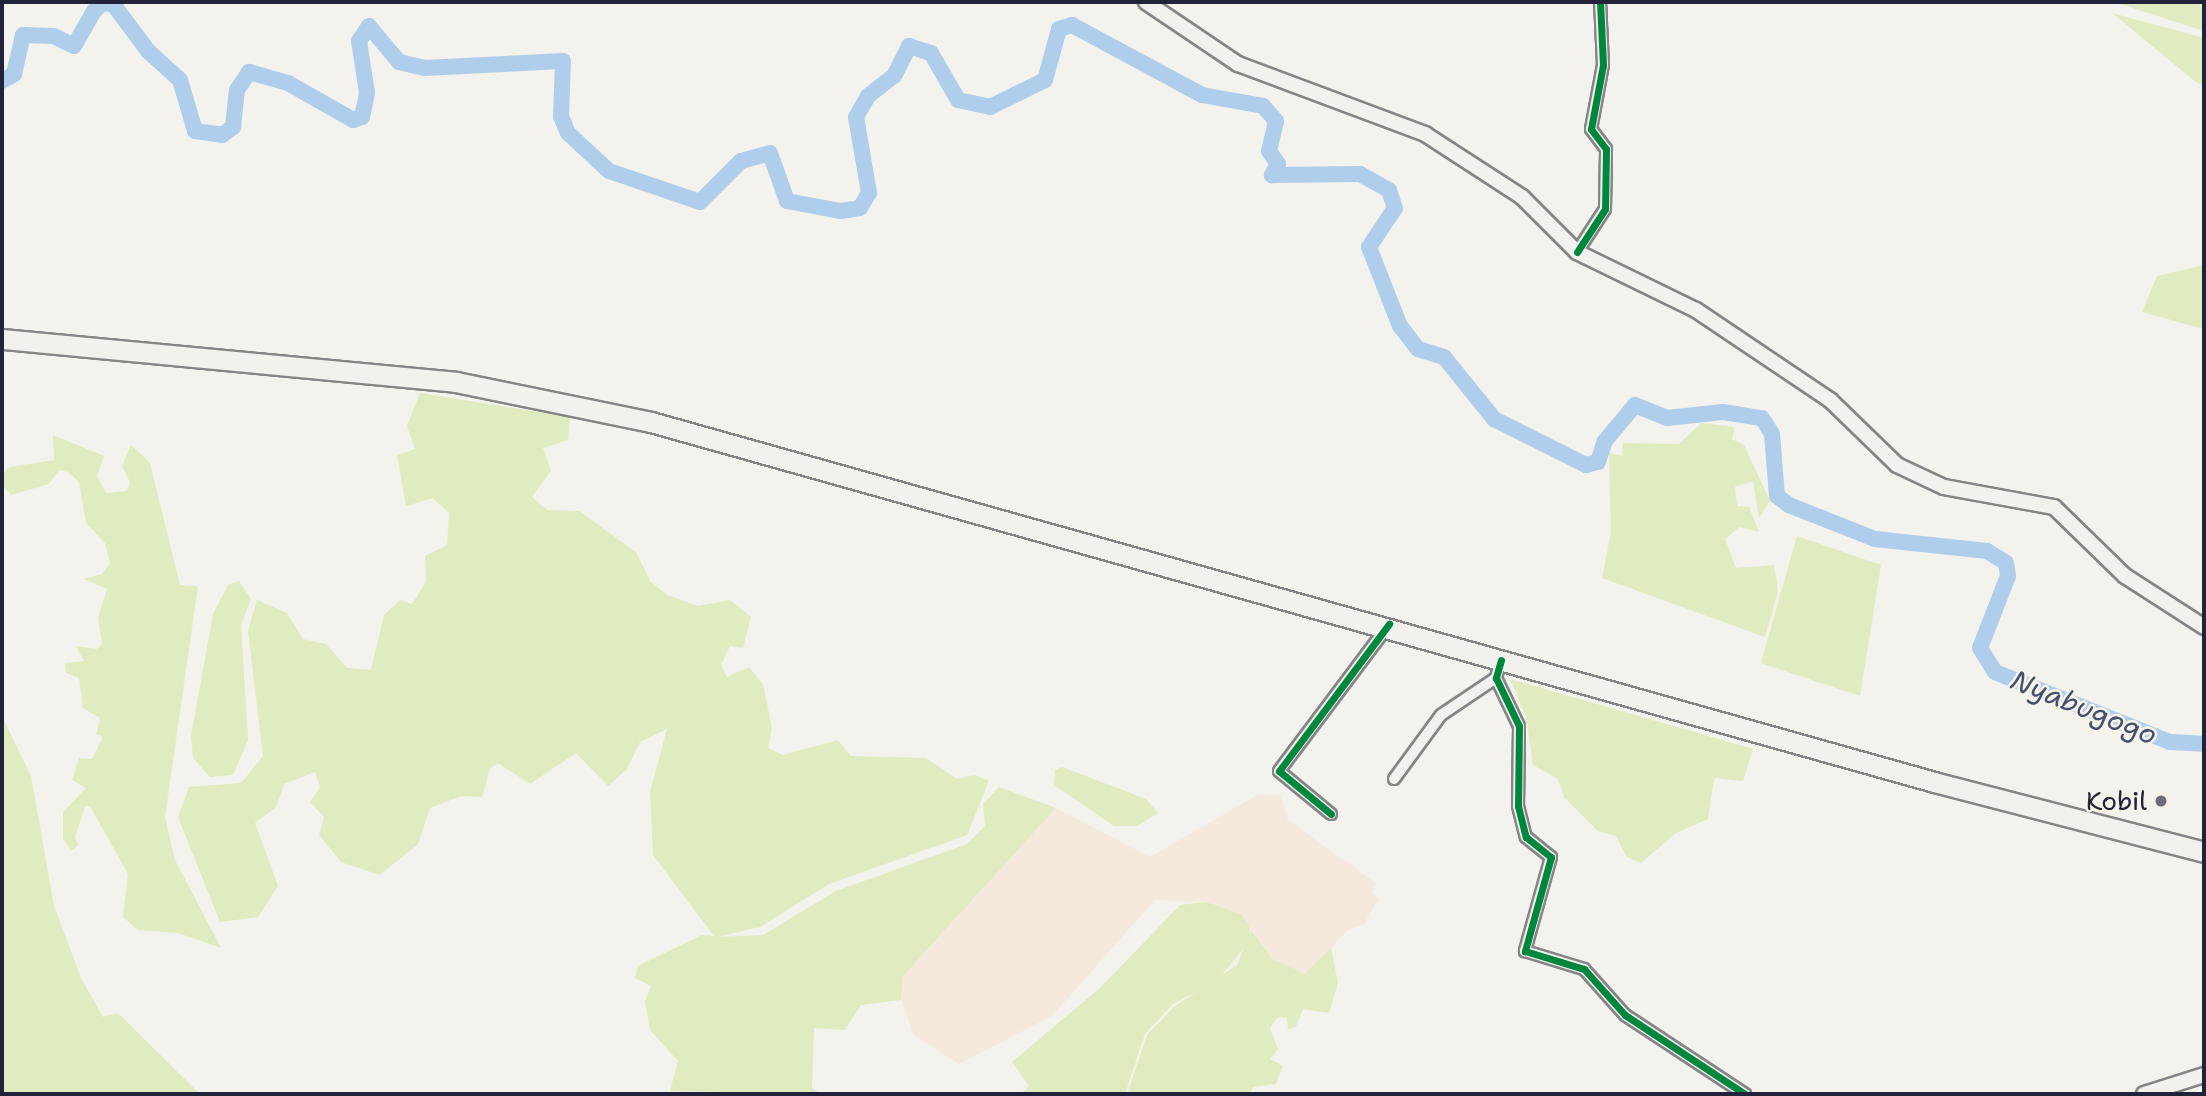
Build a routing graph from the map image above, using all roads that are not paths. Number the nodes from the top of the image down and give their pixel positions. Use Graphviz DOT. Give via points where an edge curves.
graph roads {
  1 [pos="1146,2"];
  2 [pos="1600,2"];
  3 [pos="1577,252"];
  4 [pos="2,339"];
  5 [pos="1389,624"];
  6 [pos="2204,627"];
  7 [pos="1498,669"];
  8 [pos="1394,779"];
  9 [pos="1331,814"];
  10 [pos="2204,852"];
  11 [pos="2204,1075"];
  12 [pos="1745,1094"];
  13 [pos="2144,1094"];
  1 -- 3 [label="main road" via="1238,64 1425,134 1522,197"];
  2 -- 3 [label="street" via="1603,65 1591,129 1606,149 1605,209"];
  3 -- 6 [label="main road" via="1696,310 1830,400 1876,448 1916,476 2054,507 2125,576"];
  4 -- 5 [label="highway" via="353,369 564,401"];
  5 -- 7 [label="highway"];
  5 -- 9 [label="street" via="1279,771"];
  7 -- 8 [label="street" via="1441,715"];
  7 -- 10 [label="highway"];
  7 -- 12 [label="street" via="1519,726 1518,806 1527,843 1550,857 1525,951 1584,969 1625,1015"];
  11 -- 13 [label="main road"];
}
